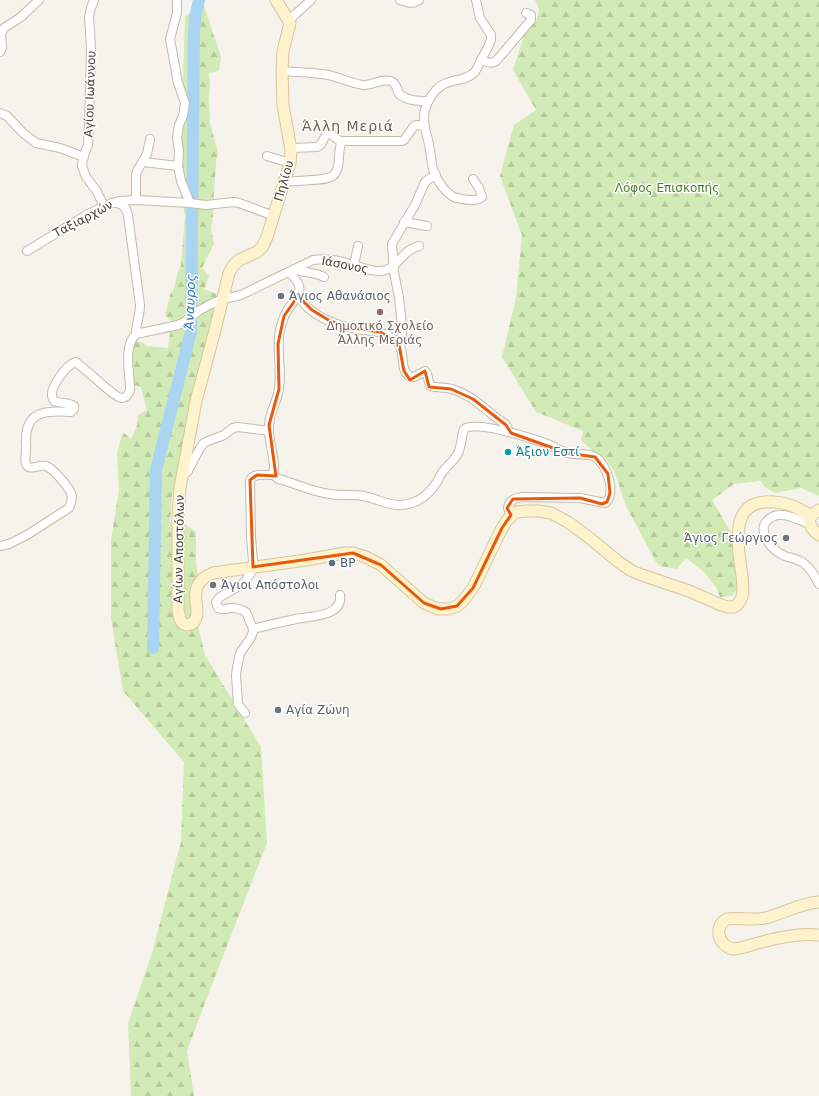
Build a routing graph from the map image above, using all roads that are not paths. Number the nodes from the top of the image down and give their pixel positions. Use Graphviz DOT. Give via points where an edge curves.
graph roads {
  1 [pos="39,0"];
  2 [pos="94,0"];
  3 [pos="177,0"];
  4 [pos="276,0"];
  5 [pos="311,0"];
  6 [pos="400,0"];
  7 [pos="419,0"];
  8 [pos="476,0"];
  9 [pos="526,13"];
  10 [pos="289,20"];
  11 [pos="0,52"];
  12 [pos="481,60"];
  13 [pos="282,71"];
  14 [pos="428,102"];
  15 [pos="0,113"];
  16 [pos="424,126"];
  17 [pos="150,139"];
  18 [pos="341,142"];
  19 [pos="291,148"];
  20 [pos="266,156"];
  21 [pos="84,157"];
  22 [pos="143,162"];
  23 [pos="290,163"];
  24 [pos="178,166"];
  25 [pos="436,175"];
  26 [pos="473,179"];
  27 [pos="284,182"];
  28 [pos="136,200"];
  29 [pos="112,203"];
  30 [pos="190,203"];
  31 [pos="104,206"];
  32 [pos="274,216"];
  33 [pos="404,222"];
  34 [pos="427,226"];
  35 [pos="358,246"];
  36 [pos="419,246"];
  37 [pos="27,251"];
  38 [pos="354,265"];
  39 [pos="393,266"];
  40 [pos="292,270"];
  41 [pos="324,277"];
  42 [pos="298,296"];
  43 [pos="223,299"];
  44 [pos="136,334"];
  45 [pos="399,345"];
  46 [pos="269,431"];
  47 [pos="508,432"];
  48 [pos="183,473"];
  49 [pos="273,474"];
  50 [pos="511,515"];
  51 [pos="813,517"];
  52 [pos="818,534"];
  53 [pos="0,546"];
  54 [pos="253,567"];
  55 [pos="819,584"];
  56 [pos="340,595"];
  57 [pos="253,628"];
  58 [pos="245,713"];
  59 [pos="819,902"];
  60 [pos="819,935"];
  1 -- 11 [label="street" via="4,28"];
  2 -- 21 [label="street, Αγίου Ιωάννου" via="89,17 89,125 88,145"];
  3 -- 24 [label="street" via="177,13 170,39 178,83 185,103 177,137"];
  4 -- 10 [label="main road"];
  5 -- 10 [label="street"];
  6 -- 7 [label="street" via="416,3"];
  8 -- 12 [label="street" via="480,18 491,35 490,43"];
  9 -- 12 [label="street" via="531,15 531,20 497,60 491,63"];
  10 -- 13 [label="main road, Πηλίου"];
  12 -- 14 [label="street" via="471,75 444,84 435,91"];
  13 -- 14 [label="street" via="319,73 363,85 387,80 394,83 399,94 405,98"];
  13 -- 19 [label="main road, Πηλίου" via="283,105"];
  14 -- 16 [label="street" via="424,112"];
  15 -- 21 [label="street" via="7,116 36,143"];
  16 -- 18 [label="street" via="414,126 402,142"];
  16 -- 25 [label="street"];
  17 -- 22 [label="street" via="148,153"];
  18 -- 19 [label="street" via="327,134 317,147"];
  18 -- 27 [label="street" via="339,166 334,175 323,180"];
  19 -- 23 [label="main road, Πηλίου"];
  20 -- 23 [label="street"];
  21 -- 31 [label="street, Αγίου Ιωάννου" via="83,171"];
  22 -- 24 [label="street"];
  22 -- 28 [label="street" via="136,175"];
  23 -- 27 [label="main road, Πηλίου"];
  24 -- 30 [label="street"];
  25 -- 26 [label="street" via="445,190 453,197 475,200 482,195"];
  25 -- 33 [label="street" via="425,182"];
  27 -- 32 [label="main road, Πηλίου"];
  28 -- 29 [label="street, Ταξιαρχών"];
  28 -- 30 [label="street, Ταξιαρχών"];
  29 -- 31 [label="street, Ταξιαρχών"];
  29 -- 44 [label="street" via="124,206 128,214 140,305"];
  30 -- 32 [label="street, Ταξιαρχών" via="206,205 234,202"];
  31 -- 37 [label="street, Ταξιαρχών"];
  32 -- 43 [label="main road, Πηλίου" via="261,249 241,259 232,267"];
  33 -- 34 [label="street"];
  33 -- 39 [label="street" via="392,244"];
  35 -- 38 [label="street"];
  36 -- 39 [label="street" via="409,250"];
  38 -- 39 [label="street, Ιάσονος" via="379,271"];
  38 -- 40 [label="street, Ιάσονος" via="317,260"];
  39 -- 45 [label="street" via="402,326"];
  40 -- 41 [label="street"];
  40 -- 42 [label="street" via="299,284"];
  40 -- 43 [label="street, Ιάσονος" via="241,295"];
  42 -- 45 [label="street" via="325,319 347,328 380,332"];
  42 -- 46 [label="street" via="287,311 280,332 279,389 269,421"];
  43 -- 44 [label="street, Ιάσονος" via="184,322"];
  43 -- 48 [label="main road, Αγίων Αποστόλων" via="197,395"];
  44 -- 53 [label="street" via="128,354 130,392 125,397 114,394 76,362 66,368 52,395 58,402 73,405 73,411 46,412 36,415 29,424 26,431 26,463 30,468 46,466 52,470 69,489 72,502 69,508 27,536"];
  45 -- 47 [label="street" via="404,371 408,376 414,377 425,371 430,386 450,388 473,399 506,425"];
  46 -- 48 [label="street" via="233,428 224,435 204,443 189,470"];
  46 -- 49 [label="street"];
  47 -- 49 [label="street" via="477,426 466,428 455,459 419,501 409,504 392,504 350,494 326,494 278,479"];
  47 -- 50 [label="street" via="545,443 567,453 595,457 606,469 610,484 609,498 605,503 580,498 518,497 508,505"];
  48 -- 54 [label="main road, Αγίων Αποστόλων" via="178,517 178,610 182,622 189,625 196,619 196,590 203,578 217,571"];
  49 -- 54 [label="street" via="254,476 250,480"];
  50 -- 51 [label="main road" via="516,512 533,511 557,515 632,571 731,607 738,604 743,593 738,535 740,522 746,511 760,502 774,502 799,508"];
  50 -- 54 [label="main road, Αγίων Αποστόλων" via="473,588 462,602 449,609 438,609 424,603 386,568 353,553"];
  51 -- 52 [label="main road" via="813,530"];
  51 -- 55 [label="street" via="771,516 763,531 774,549 804,564"];
  54 -- 57 [label="street" via="241,585 216,602 220,610 233,608 246,612"];
  56 -- 57 [label="street" via="340,602 327,613"];
  57 -- 58 [label="street" via="252,636 240,653 236,668 238,704"];
  59 -- 60 [label="main road" via="802,905 766,918 727,919 721,924 718,933 724,944 733,948 794,935"];
}
